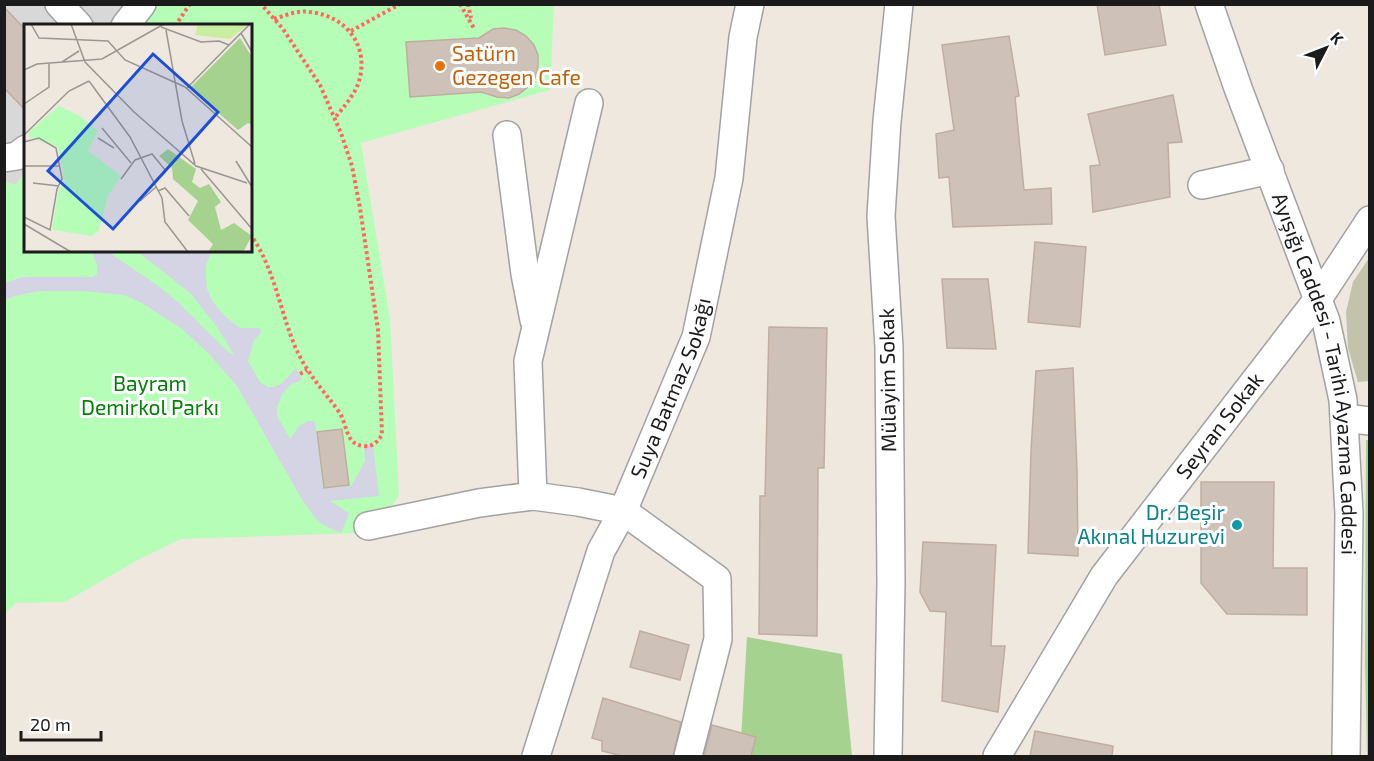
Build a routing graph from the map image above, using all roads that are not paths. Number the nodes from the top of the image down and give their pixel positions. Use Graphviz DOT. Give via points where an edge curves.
graph roads {
  1 [pos="60,4"];
  2 [pos="142,4"];
  3 [pos="750,4"];
  4 [pos="899,4"];
  5 [pos="1209,4"];
  6 [pos="77,24"];
  7 [pos="127,24"];
  8 [pos="589,103"];
  9 [pos="507,135"];
  10 [pos="24,151"];
  11 [pos="4,158"];
  12 [pos="1270,170"];
  13 [pos="1202,185"];
  14 [pos="1370,220"];
  15 [pos="1318,299"];
  16 [pos="536,330"];
  17 [pos="1357,419"];
  18 [pos="533,496"];
  19 [pos="623,511"];
  20 [pos="368,526"];
  21 [pos="536,756"];
  22 [pos="688,756"];
  23 [pos="888,756"];
  24 [pos="997,756"];
  25 [pos="1346,756"];
  1 -- 6 [label="street"];
  2 -- 7 [label="street"];
  3 -- 19 [label="street, Suya Batmaz Sokağı" via="729,178 696,337"];
  4 -- 23 [label="street, Mülayim Sokak" via="881,216 889,347"];
  5 -- 12 [label="street, Ayışığı Caddesi - Tarihi Ayazma Caddesi"];
  8 -- 16 [label="street"];
  9 -- 16 [label="street"];
  10 -- 11 [label="street"];
  12 -- 13 [label="street"];
  12 -- 15 [label="street, Ayışığı Caddesi - Tarihi Ayazma Caddesi"];
  14 -- 15 [label="street, Seyran Sokak"];
  15 -- 17 [label="street, Ayışığı Caddesi - Tarihi Ayazma Caddesi" via="1343,400"];
  15 -- 24 [label="street, Seyran Sokak" via="1104,576"];
  16 -- 18 [label="street" via="528,361"];
  17 -- 25 [label="street, Ayışığı Caddesi - Tarihi Ayazma Caddesi" via="1349,513"];
  18 -- 19 [label="street"];
  18 -- 20 [label="street"];
  19 -- 21 [label="street, Suya Batmaz Sokağı" via="601,551"];
  19 -- 22 [label="street" via="717,579 718,639"];
}
